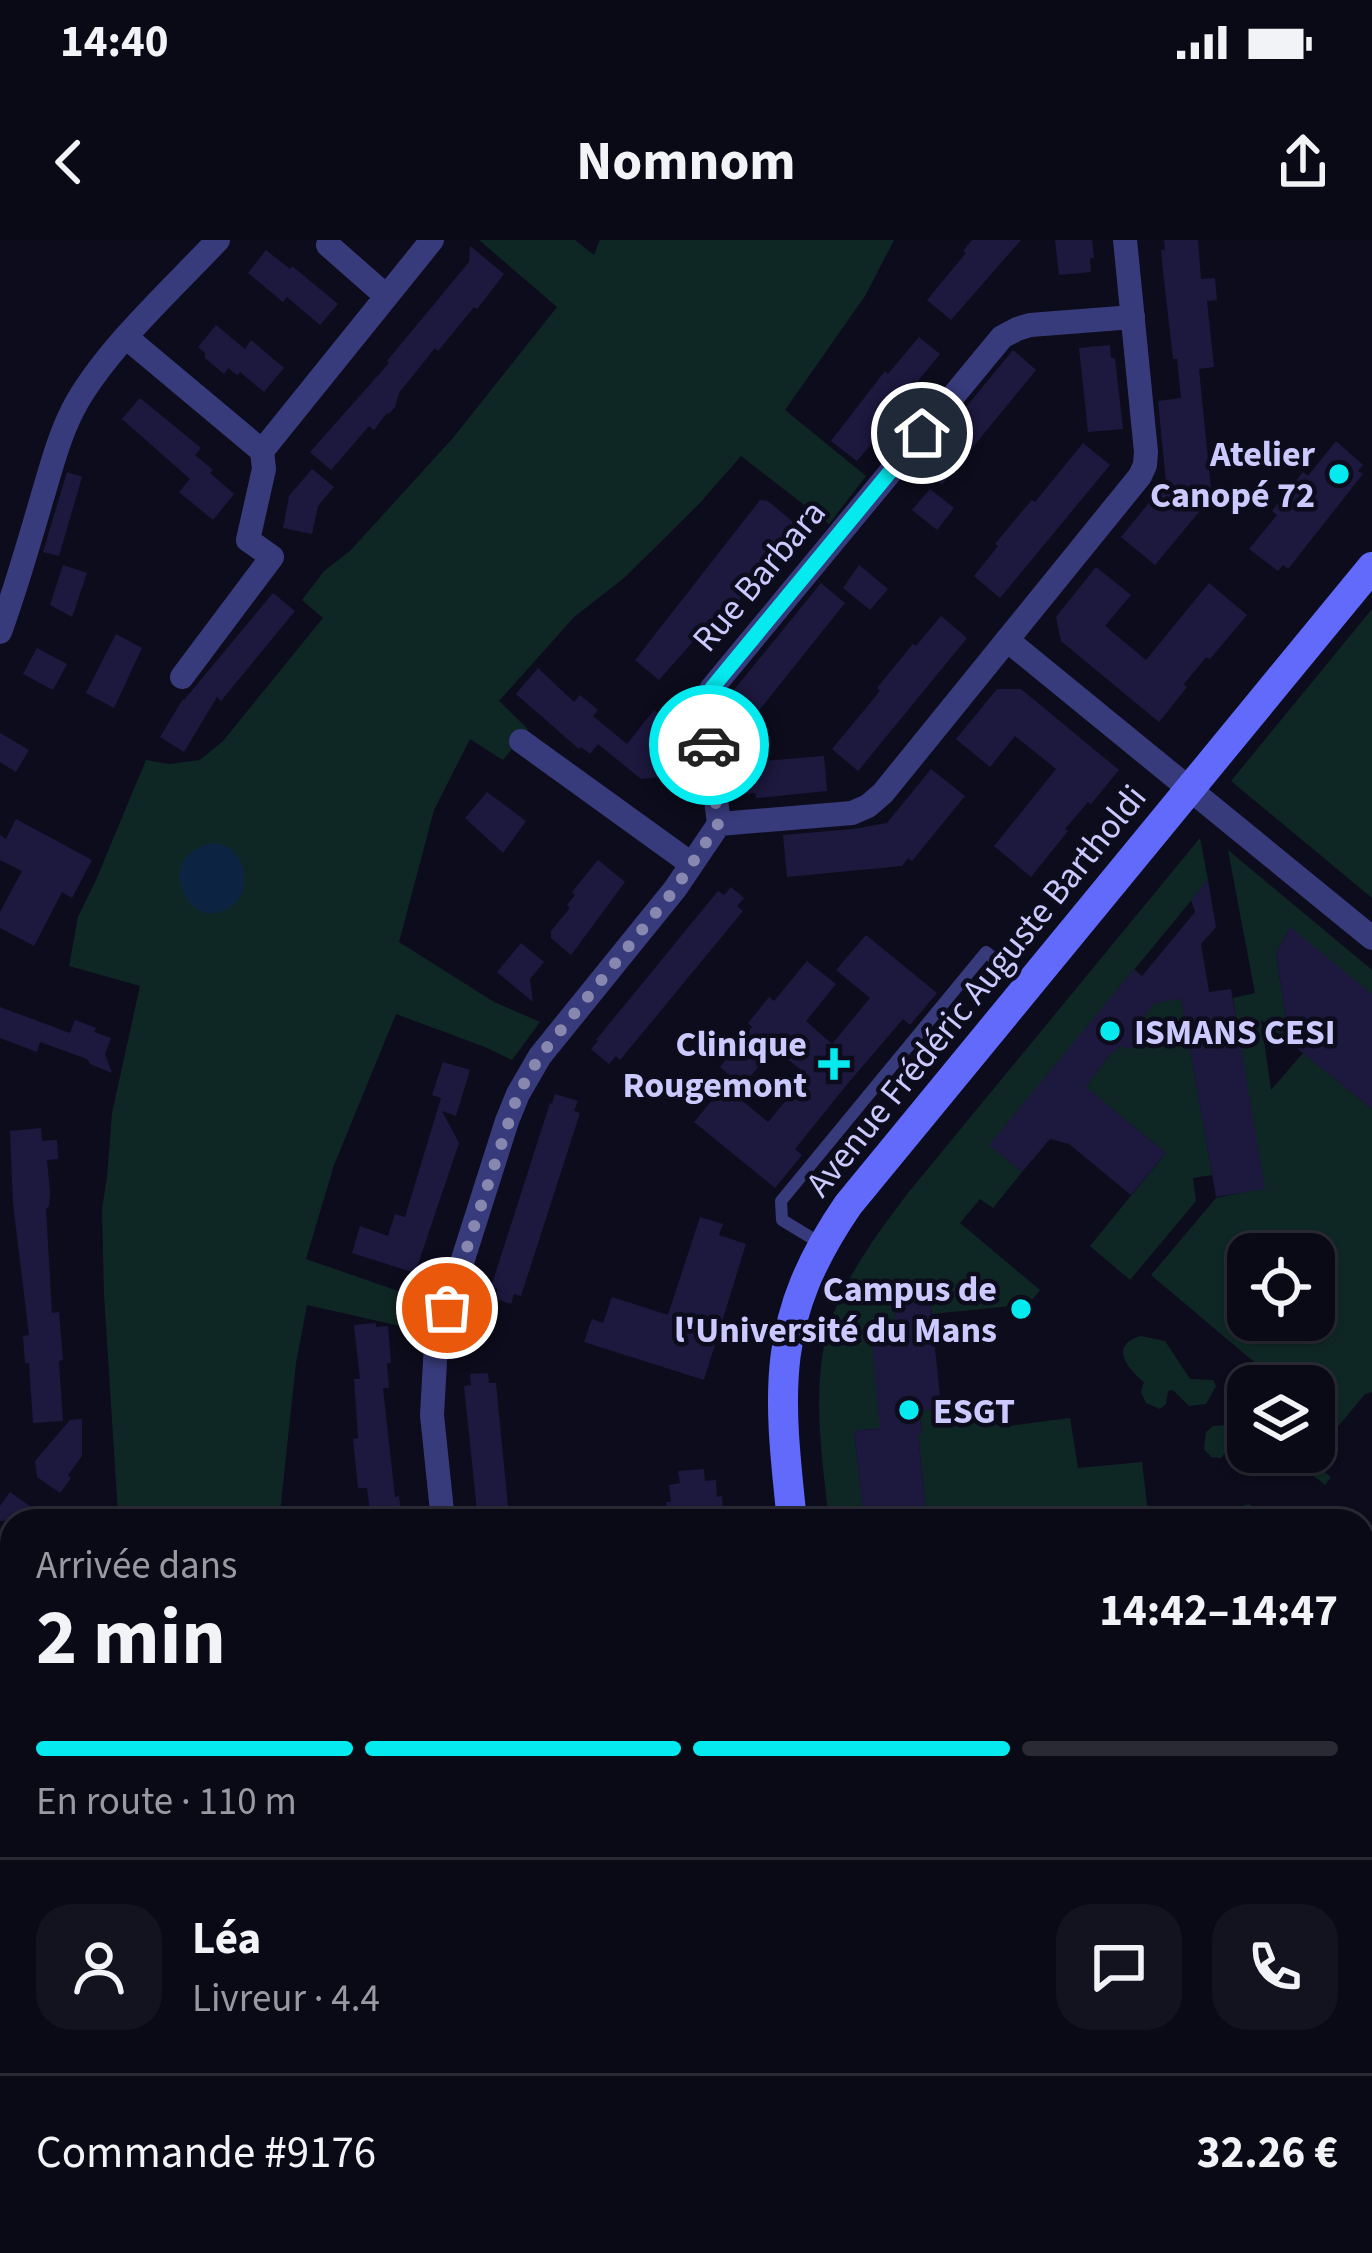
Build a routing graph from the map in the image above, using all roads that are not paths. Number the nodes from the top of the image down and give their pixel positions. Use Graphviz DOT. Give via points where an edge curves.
graph roads {
  1 [pos="218,240"];
  2 [pos="432,240"];
  3 [pos="1125,240"];
  4 [pos="328,244"];
  5 [pos="386,296"];
  6 [pos="1133,316"];
  7 [pos="127,338"];
  8 [pos="262,452"];
  9 [pos="1372,567"];
  10 [pos="0,632"];
  11 [pos="1007,640"];
  12 [pos="182,676"];
  13 [pos="520,741"];
  14 [pos="1190,789"];
  15 [pos="718,824"];
  16 [pos="690,863"];
  17 [pos="1372,938"];
  18 [pos="1028,986"];
  19 [pos="821,1244"];
  20 [pos="442,1509"];
  21 [pos="791,1509"];
  1 -- 7 [label="street"];
  2 -- 5 [label="street"];
  3 -- 6 [label="street"];
  4 -- 5 [label="street"];
  5 -- 8 [label="street"];
  6 -- 11 [label="street" via="1145,465"];
  6 -- 15 [label="street, Rue Barbara" via="1030,325 1002,337 712,688 704,702"];
  7 -- 8 [label="street"];
  7 -- 10 [label="street" via="65,428"];
  8 -- 12 [label="street" via="248,540 272,557"];
  9 -- 14 [label="street, Avenue Frédéric Auguste Bartholdi"];
  11 -- 14 [label="street"];
  11 -- 15 [label="street" via="868,806"];
  13 -- 16 [label="street"];
  14 -- 17 [label="street"];
  14 -- 18 [label="street, Avenue Frédéric Auguste Bartholdi"];
  15 -- 16 [label="street"];
  16 -- 20 [label="street" via="540,1056 507,1120 436,1344 432,1415"];
  18 -- 19 [label="street, Avenue Frédéric Auguste Bartholdi"];
  18 -- 19 [label="lane" via="986,952 781,1201 782,1220"];
  19 -- 21 [label="street, Avenue Frédéric Auguste Bartholdi" via="785,1352"];
}
